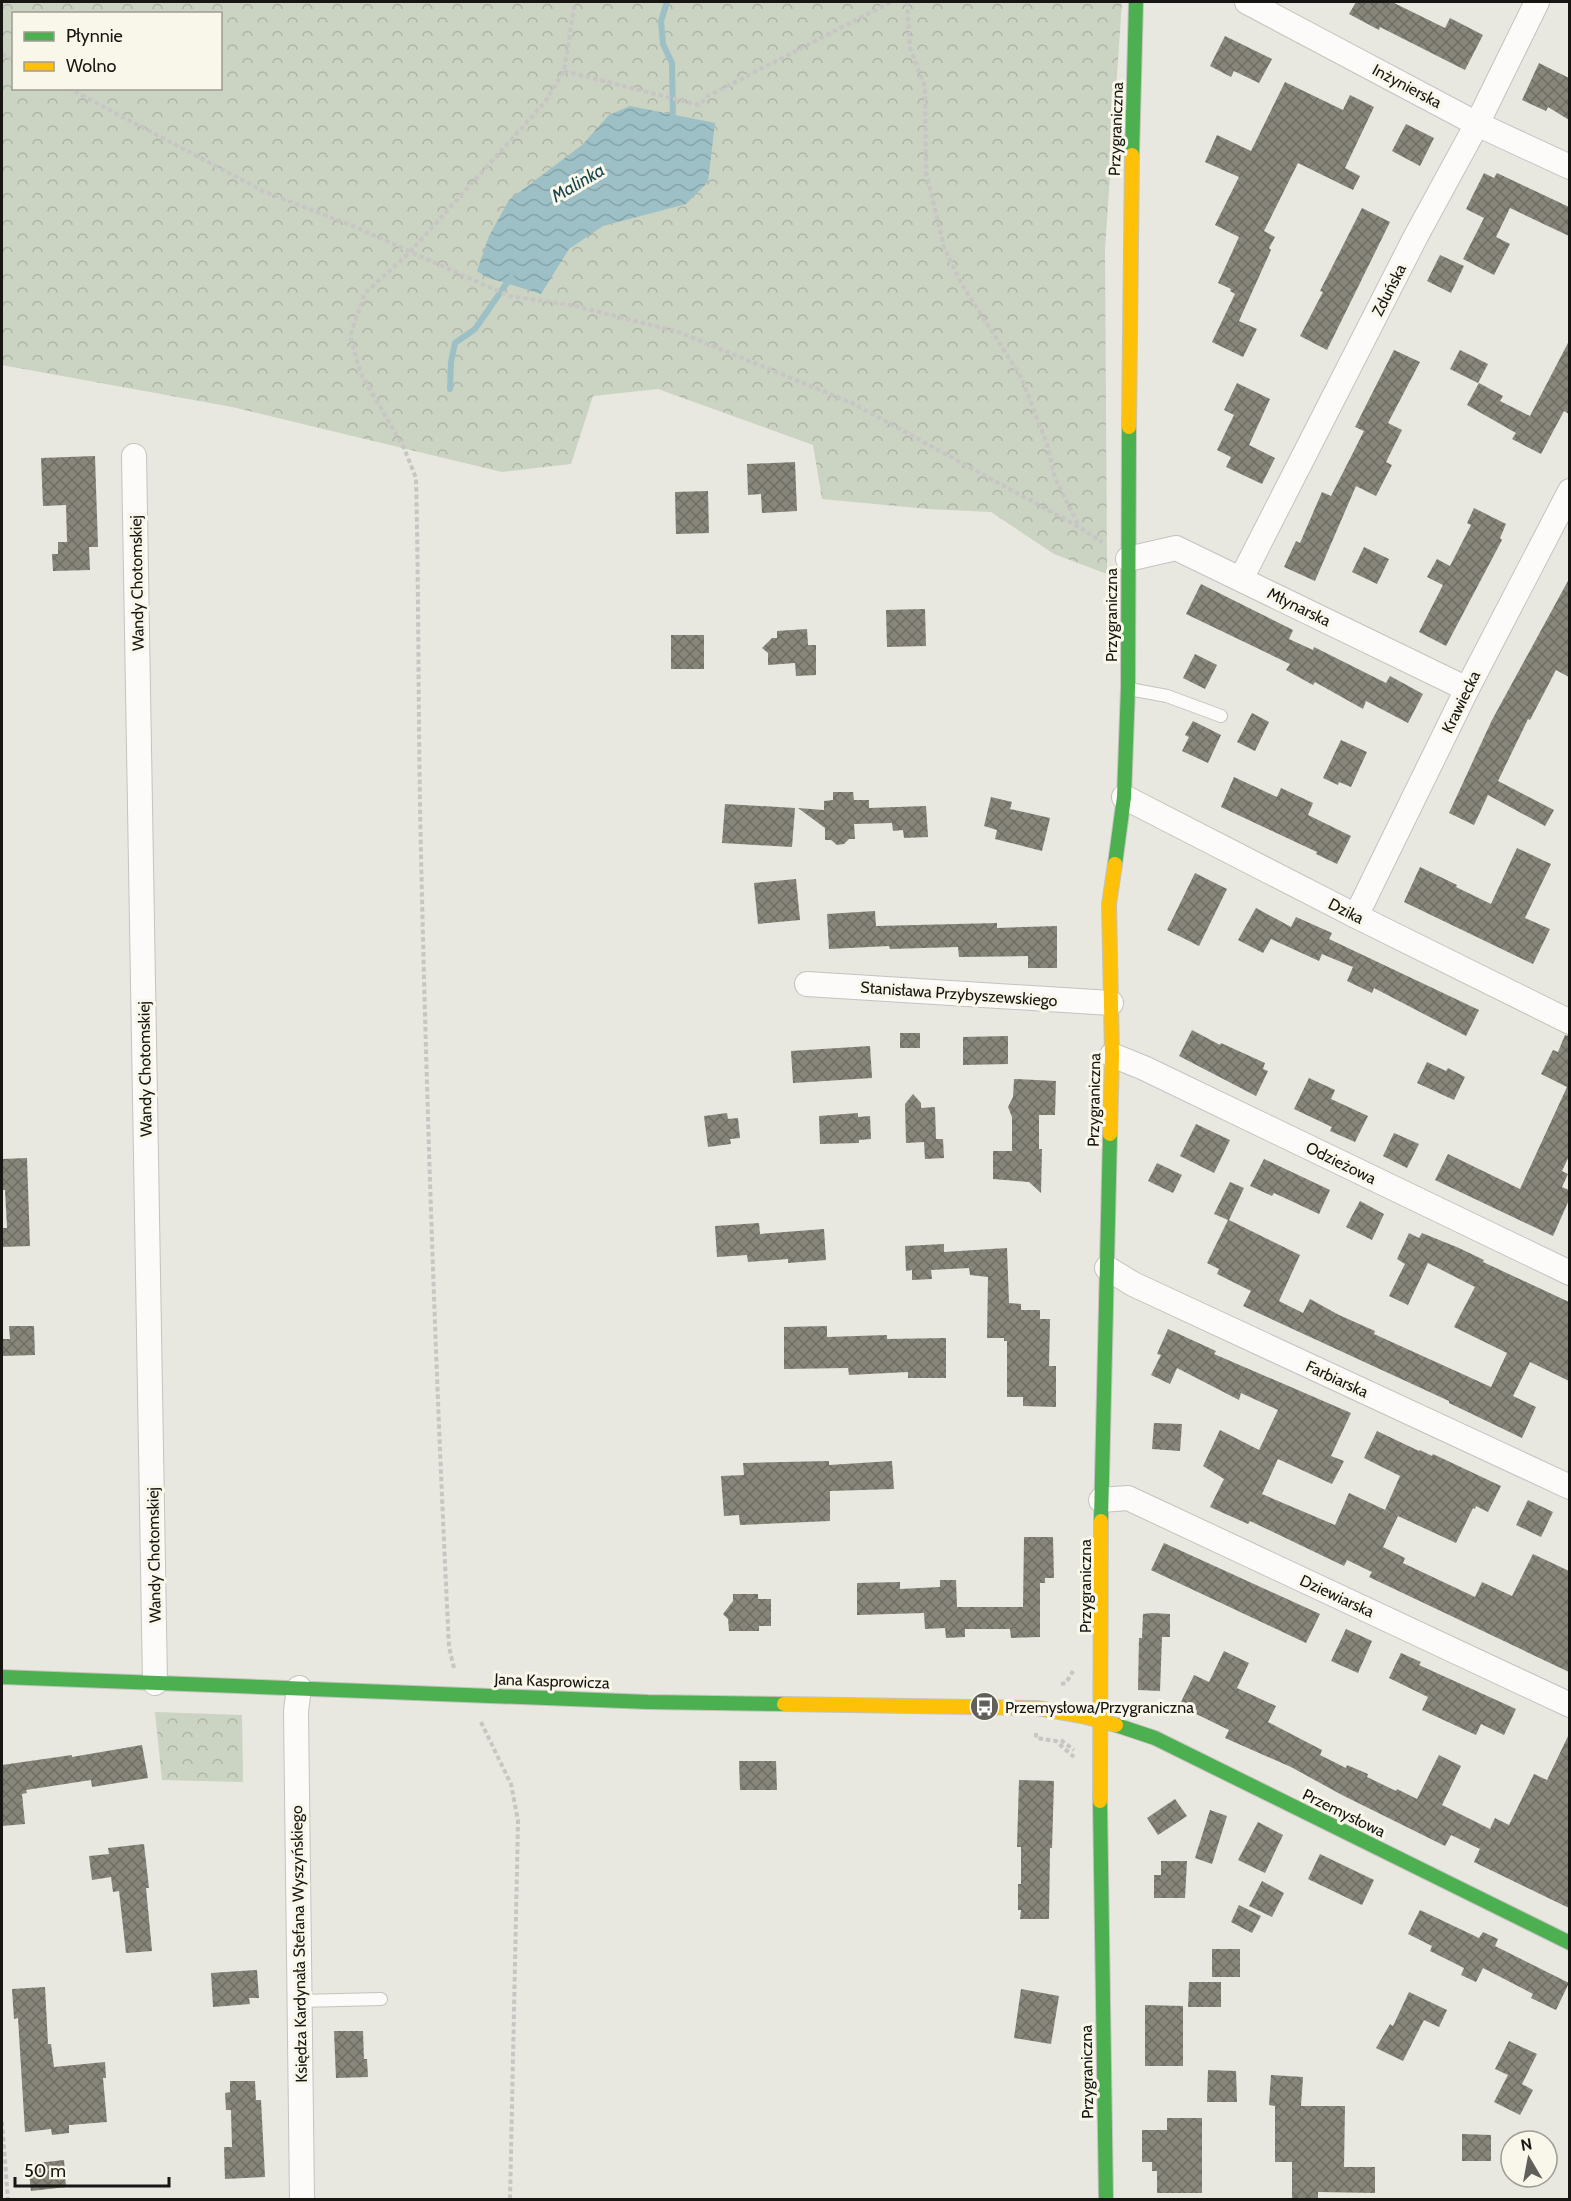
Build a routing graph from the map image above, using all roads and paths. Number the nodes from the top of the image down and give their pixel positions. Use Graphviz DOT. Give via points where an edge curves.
graph roads {
  1 [pos="575,2"];
  2 [pos="891,2"];
  3 [pos="907,2"];
  4 [pos="1136,2"];
  5 [pos="1252,2"];
  6 [pos="1537,2"];
  7 [pos="564,71"];
  8 [pos="72,90"];
  9 [pos="1477,124"];
  10 [pos="1569,167"];
  11 [pos="410,252"];
  12 [pos="134,456"];
  13 [pos="1569,491"];
  14 [pos="1079,527"];
  15 [pos="1128,559"];
  16 [pos="1241,579"];
  17 [pos="1128,688"];
  18 [pos="1467,689"];
  19 [pos="1221,716"];
  20 [pos="1124,797"];
  21 [pos="1356,916"];
  22 [pos="807,984"];
  23 [pos="1110,1003"];
  24 [pos="1569,1022"];
  25 [pos="1112,1055"];
  26 [pos="1107,1268"];
  27 [pos="1569,1273"];
  28 [pos="1569,1487"];
  29 [pos="1101,1500"];
  30 [pos="455,1676"];
  31 [pos="2,1677"];
  32 [pos="155,1683"];
  33 [pos="299,1688"];
  34 [pos="1569,1706"];
  35 [pos="478,1717"];
  36 [pos="1100,1719"];
  37 [pos="1569,1943"];
  38 [pos="381,2000"];
  39 [pos="300,2001"];
  40 [pos="2,2122"];
  41 [pos="8,2199"];
  42 [pos="302,2199"];
  43 [pos="510,2199"];
  44 [pos="1106,2199"];
  1 -- 7 [label="path"];
  2 -- 7 [label="path" via="708,96 699,105"];
  3 -- 14 [label="path" via="910,48 925,87 926,172 944,247 1021,377 1047,444 1055,478"];
  4 -- 15 [label="street, Przygraniczna" via="1128,280"];
  5 -- 9 [label="street, Inżynierska"];
  6 -- 9 [label="street, Zduńska"];
  7 -- 11 [label="path" via="545,102"];
  8 -- 11 [label="path" via="263,191"];
  9 -- 10 [label="street, Inżynierska"];
  9 -- 16 [label="street, Zduńska"];
  11 -- 14 [label="path" via="509,296 572,305 676,331 852,403"];
  11 -- 30 [label="path" via="365,293 350,336 361,374 404,448 416,478 432,1244 449,1647"];
  12 -- 32 [label="street, Wandy Chotomskiej"];
  13 -- 18 [label="street, Krawiecka"];
  14 -- 15 [label="path"];
  15 -- 16 [label="street, Młynarska" via="1176,548"];
  15 -- 17 [label="street, Przygraniczna"];
  16 -- 18 [label="street, Młynarska"];
  17 -- 19 [label="lane" via="1167,696"];
  17 -- 20 [label="street, Przygraniczna"];
  18 -- 21 [label="street, Krawiecka"];
  20 -- 21 [label="street, Dzika"];
  20 -- 23 [label="street, Przygraniczna" via="1110,904"];
  21 -- 24 [label="street, Dzika"];
  22 -- 23 [label="street, Stanisława Przybyszewskiego"];
  23 -- 25 [label="street, Przygraniczna"];
  25 -- 26 [label="street, Przygraniczna"];
  25 -- 27 [label="street, Odzieżowa"];
  26 -- 28 [label="street, Farbiarska" via="1133,1284"];
  26 -- 29 [label="street, Przygraniczna"];
  29 -- 34 [label="street, Dziewiarska" via="1128,1498"];
  29 -- 36 [label="street, Przygraniczna"];
  31 -- 32 [label="street, Jana Kasprowicza"];
  32 -- 33 [label="street, Jana Kasprowicza"];
  33 -- 36 [label="street, Jana Kasprowicza" via="751,1705 1037,1708"];
  33 -- 39 [label="street, Księdza Kardynała Stefana Wyszyńskiego" via="296,1711"];
  35 -- 43 [label="path" via="511,1784 518,1821"];
  36 -- 37 [label="street, Przemysłowa" via="1155,1738"];
  36 -- 44 [label="street, Przygraniczna"];
  38 -- 39 [label="lane"];
  39 -- 42 [label="street, Księdza Kardynała Stefana Wyszyńskiego"];
  40 -- 41 [label="path"];
}
